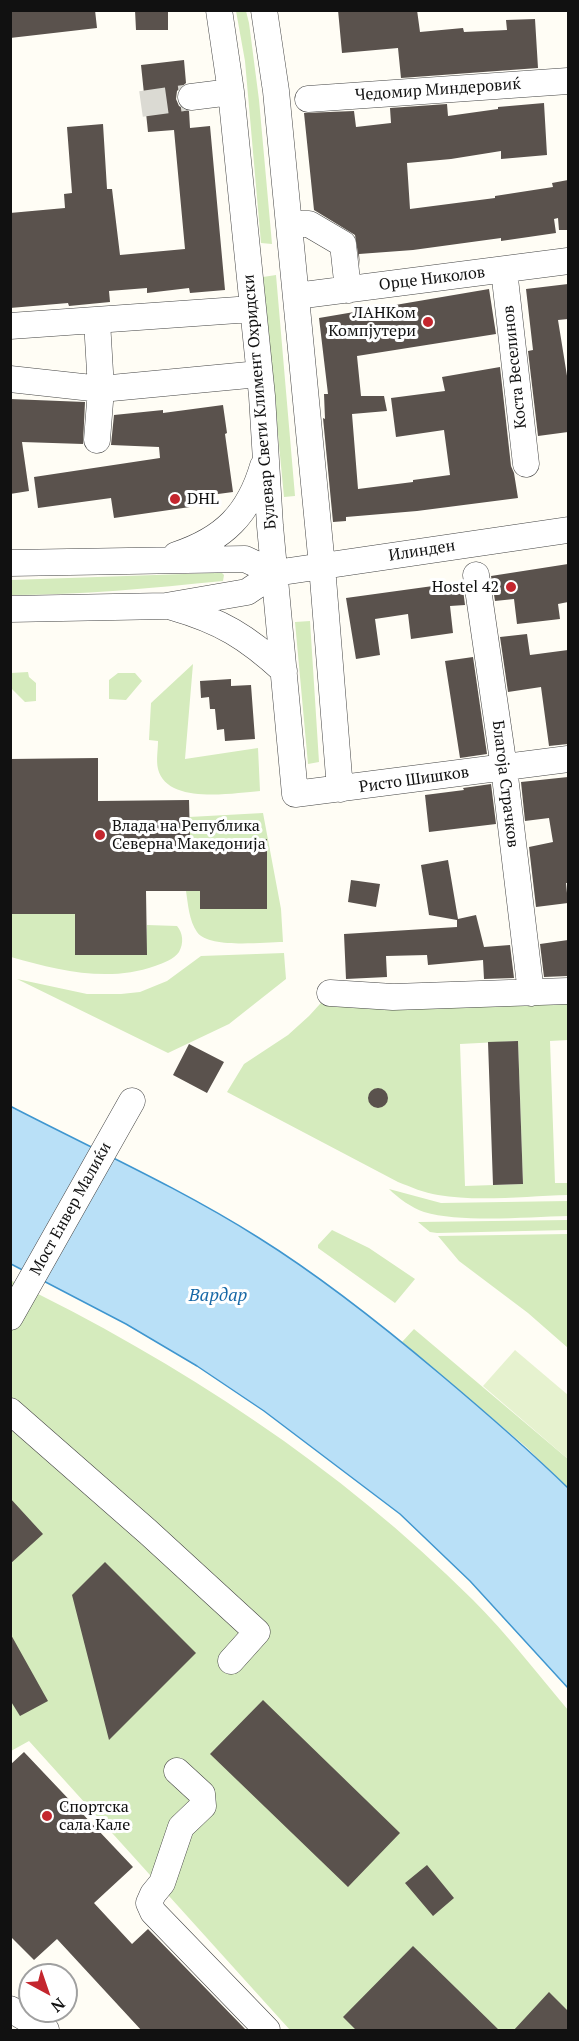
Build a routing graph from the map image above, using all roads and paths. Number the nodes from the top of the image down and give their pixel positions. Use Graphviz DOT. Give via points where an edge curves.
graph roads {
  1 [pos="219,10"];
  2 [pos="264,10"];
  3 [pos="568,81"];
  4 [pos="231,92"];
  5 [pos="191,97"];
  6 [pos="308,99"];
  7 [pos="289,224"];
  8 [pos="568,261"];
  9 [pos="504,270"];
  10 [pos="348,290"];
  11 [pos="296,296"];
  12 [pos="252,309"];
  13 [pos="97,321"];
  14 [pos="10,326"];
  15 [pos="258,374"];
  16 [pos="10,379"];
  17 [pos="101,389"];
  18 [pos="97,440"];
  19 [pos="266,457"];
  20 [pos="526,465"];
  21 [pos="568,530"];
  22 [pos="165,559"];
  23 [pos="10,563"];
  24 [pos="322,566"];
  25 [pos="276,573"];
  26 [pos="476,575"];
  27 [pos="166,606"];
  28 [pos="10,609"];
  29 [pos="284,671"];
  30 [pos="568,759"];
  31 [pos="504,768"];
  32 [pos="340,789"];
  33 [pos="296,794"];
  34 [pos="568,991"];
  35 [pos="330,993"];
  36 [pos="531,993"];
  37 [pos="132,1101"];
  38 [pos="10,1317"];
  39 [pos="10,1411"];
  40 [pos="231,1661"];
  41 [pos="177,1771"];
  42 [pos="10,2009"];
  43 [pos="46,2031"];
  44 [pos="267,2031"];
  1 -- 4 [label="street, Булевар Свети Климент Охридски"];
  2 -- 7 [label="street"];
  3 -- 6 [label="street, Чедомир Миндеровиќ"];
  4 -- 5 [label="street"];
  4 -- 12 [label="street, Булевар Свети Климент Охридски"];
  7 -- 10 [label="street" via="309,224 343,244"];
  7 -- 11 [label="street"];
  8 -- 9 [label="street, Орце Николов"];
  9 -- 10 [label="street, Орце Николов"];
  9 -- 20 [label="street, Коста Веселинов"];
  10 -- 11 [label="street, Орце Николов"];
  11 -- 24 [label="street"];
  12 -- 13 [label="street"];
  12 -- 15 [label="street, Булевар Свети Климент Охридски"];
  13 -- 14 [label="street"];
  13 -- 17 [label="street"];
  15 -- 17 [label="street"];
  15 -- 19 [label="street, Булевар Свети Климент Охридски"];
  16 -- 17 [label="street"];
  17 -- 18 [label="street"];
  19 -- 22 [label="street" via="249,504 234,522 206,543"];
  19 -- 25 [label="street, Булевар Свети Климент Охридски"];
  21 -- 24 [label="street, Илинден"];
  22 -- 23 [label="street"];
  22 -- 25 [label="street" via="245,559"];
  24 -- 25 [label="street, Илинден"];
  24 -- 32 [label="street"];
  25 -- 27 [label="street, Илинден" via="248,591"];
  25 -- 29 [label="street, Булевар Свети Климент Охридски"];
  26 -- 31 [label="street, Благоја Страчков"];
  27 -- 28 [label="street, Илинден"];
  27 -- 29 [label="street" via="198,614 239,634"];
  29 -- 33 [label="street, Булевар Свети Климент Охридски"];
  30 -- 31 [label="street, Ристо Шишков"];
  31 -- 32 [label="street, Ристо Шишков"];
  31 -- 36 [label="street, Благоја Страчков"];
  32 -- 33 [label="street, Ристо Шишков"];
  34 -- 36 [label="street"];
  35 -- 36 [label="street" via="393,997"];
  37 -- 38 [label="street, Мост Енвер Малиќи"];
  39 -- 40 [label="street" via="257,1632"];
  41 -- 44 [label="street" via="202,1794 203,1806 181,1827 162,1883 149,1903 153,1912"];
  42 -- 43 [label="street"];
}
